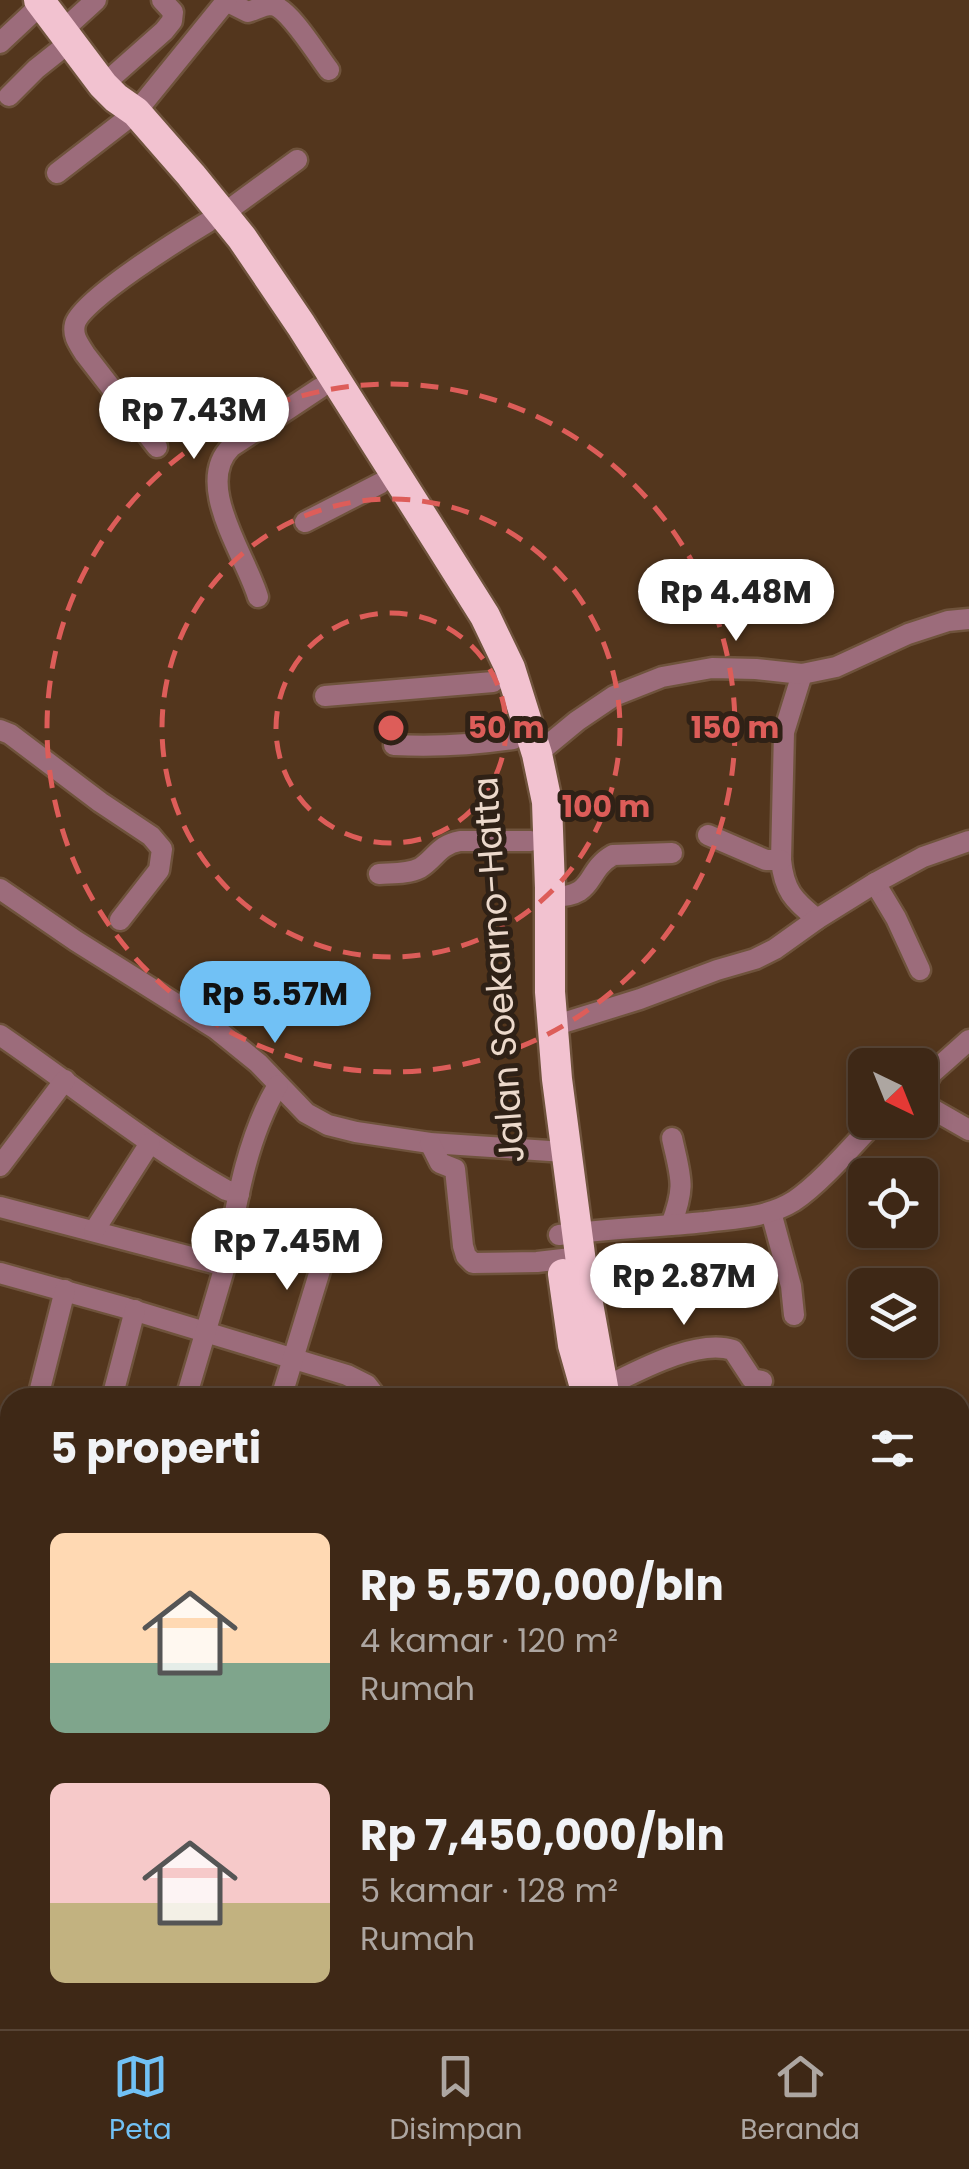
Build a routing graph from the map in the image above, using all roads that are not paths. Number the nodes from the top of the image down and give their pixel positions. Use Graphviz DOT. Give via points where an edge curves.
graph roads {
  1 [pos="96,0"];
  2 [pos="162,0"];
  3 [pos="42,1"];
  4 [pos="226,1"];
  5 [pos="66,36"];
  6 [pos="0,43"];
  7 [pos="329,70"];
  8 [pos="9,96"];
  9 [pos="120,104"];
  10 [pos="296,160"];
  11 [pos="57,173"];
  12 [pos="215,218"];
  13 [pos="293,329"];
  14 [pos="320,388"];
  15 [pos="157,446"];
  16 [pos="381,484"];
  17 [pos="305,522"];
  18 [pos="258,597"];
  19 [pos="969,619"];
  20 [pos="802,674"];
  21 [pos="494,682"];
  22 [pos="325,696"];
  23 [pos="0,730"];
  24 [pos="394,745"];
  25 [pos="525,746"];
  26 [pos="708,835"];
  27 [pos="968,839"];
  28 [pos="531,841"];
  29 [pos="672,854"];
  30 [pos="781,860"];
  31 [pos="379,874"];
  32 [pos="875,884"];
  33 [pos="0,889"];
  34 [pos="550,897"];
  35 [pos="817,918"];
  36 [pos="120,920"];
  37 [pos="920,970"];
  38 [pos="553,1026"];
  39 [pos="0,1035"];
  40 [pos="969,1040"];
  41 [pos="938,1067"];
  42 [pos="65,1080"];
  43 [pos="278,1085"];
  44 [pos="938,1112"];
  45 [pos="969,1130"];
  46 [pos="672,1138"];
  47 [pos="859,1138"];
  48 [pos="430,1142"];
  49 [pos="150,1144"];
  50 [pos="556,1152"];
  51 [pos="0,1166"];
  52 [pos="239,1194"];
  53 [pos="0,1207"];
  54 [pos="771,1212"];
  55 [pos="671,1226"];
  56 [pos="94,1232"];
  57 [pos="329,1240"];
  58 [pos="570,1246"];
  59 [pos="224,1266"];
  60 [pos="0,1273"];
  61 [pos="64,1290"];
  62 [pos="135,1310"];
  63 [pos="794,1316"];
  64 [pos="207,1332"];
  65 [pos="292,1360"];
  66 [pos="762,1381"];
  67 [pos="40,1388"];
  68 [pos="115,1388"];
  69 [pos="189,1388"];
  70 [pos="284,1388"];
  71 [pos="369,1388"];
  72 [pos="597,1388"];
  73 [pos="611,1388"];
  1 -- 5 [label="street"];
  2 -- 9 [label="street" via="172,21"];
  3 -- 5 [label="highway, Jalan Soekarno-Hatta"];
  3 -- 6 [label="street"];
  4 -- 7 [label="street" via="248,12 279,7"];
  4 -- 9 [label="street"];
  5 -- 8 [label="street"];
  5 -- 9 [label="highway, Jalan Soekarno-Hatta"];
  9 -- 11 [label="street"];
  9 -- 12 [label="highway, Jalan Soekarno-Hatta"];
  10 -- 12 [label="street"];
  12 -- 13 [label="highway, Jalan Soekarno-Hatta" via="252,281"];
  12 -- 15 [label="street" via="104,293 74,326 84,354"];
  13 -- 14 [label="highway, Jalan Soekarno-Hatta"];
  13 -- 25 [label="highway" via="484,616 510,668"];
  14 -- 16 [label="highway, Jalan Soekarno-Hatta"];
  14 -- 18 [label="street" via="231,446 218,466 227,526"];
  16 -- 17 [label="street"];
  16 -- 21 [label="highway, Jalan Soekarno-Hatta" via="467,620"];
  19 -- 20 [label="street"];
  20 -- 25 [label="street" via="712,668 662,677"];
  20 -- 30 [label="street" via="784,732"];
  21 -- 22 [label="street"];
  21 -- 25 [label="highway, Jalan Soekarno-Hatta"];
  23 -- 36 [label="street" via="162,849 159,870"];
  24 -- 25 [label="street"];
  25 -- 28 [label="highway, Jalan Soekarno-Hatta"];
  25 -- 34 [label="highway" via="547,802"];
  26 -- 30 [label="street"];
  27 -- 32 [label="street"];
  28 -- 31 [label="street" via="449,842 422,867"];
  28 -- 50 [label="highway, Jalan Soekarno-Hatta" via="534,1030"];
  29 -- 34 [label="street" via="614,855 584,888"];
  30 -- 35 [label="street" via="792,896"];
  32 -- 35 [label="street"];
  32 -- 37 [label="street"];
  33 -- 43 [label="street" via="216,1029"];
  34 -- 38 [label="highway"];
  35 -- 38 [label="street" via="755,960"];
  38 -- 50 [label="highway"];
  39 -- 42 [label="street"];
  40 -- 41 [label="street"];
  42 -- 49 [label="street"];
  42 -- 51 [label="street"];
  43 -- 48 [label="street" via="328,1125"];
  43 -- 52 [label="street" via="256,1130"];
  44 -- 45 [label="street"];
  46 -- 55 [label="street" via="682,1183"];
  47 -- 54 [label="street" via="794,1201"];
  48 -- 50 [label="street"];
  48 -- 58 [label="street" via="440,1163 455,1169 462,1246 473,1263 513,1263"];
  49 -- 52 [label="street"];
  49 -- 56 [label="street"];
  50 -- 58 [label="highway, Jalan Soekarno-Hatta"];
  52 -- 59 [label="street"];
  53 -- 56 [label="street"];
  54 -- 55 [label="street"];
  54 -- 63 [label="street"];
  55 -- 58 [label="street"];
  56 -- 59 [label="street"];
  57 -- 65 [label="street"];
  58 -- 72 [label="highway, Jalan Soekarno-Hatta"];
  59 -- 64 [label="street"];
  60 -- 61 [label="street"];
  61 -- 62 [label="street"];
  61 -- 67 [label="street"];
  62 -- 64 [label="street"];
  62 -- 68 [label="street"];
  64 -- 65 [label="street"];
  64 -- 69 [label="street"];
  65 -- 70 [label="street"];
  65 -- 71 [label="street"];
  66 -- 73 [label="street" via="752,1379 733,1350 712,1347 664,1360"];
}
